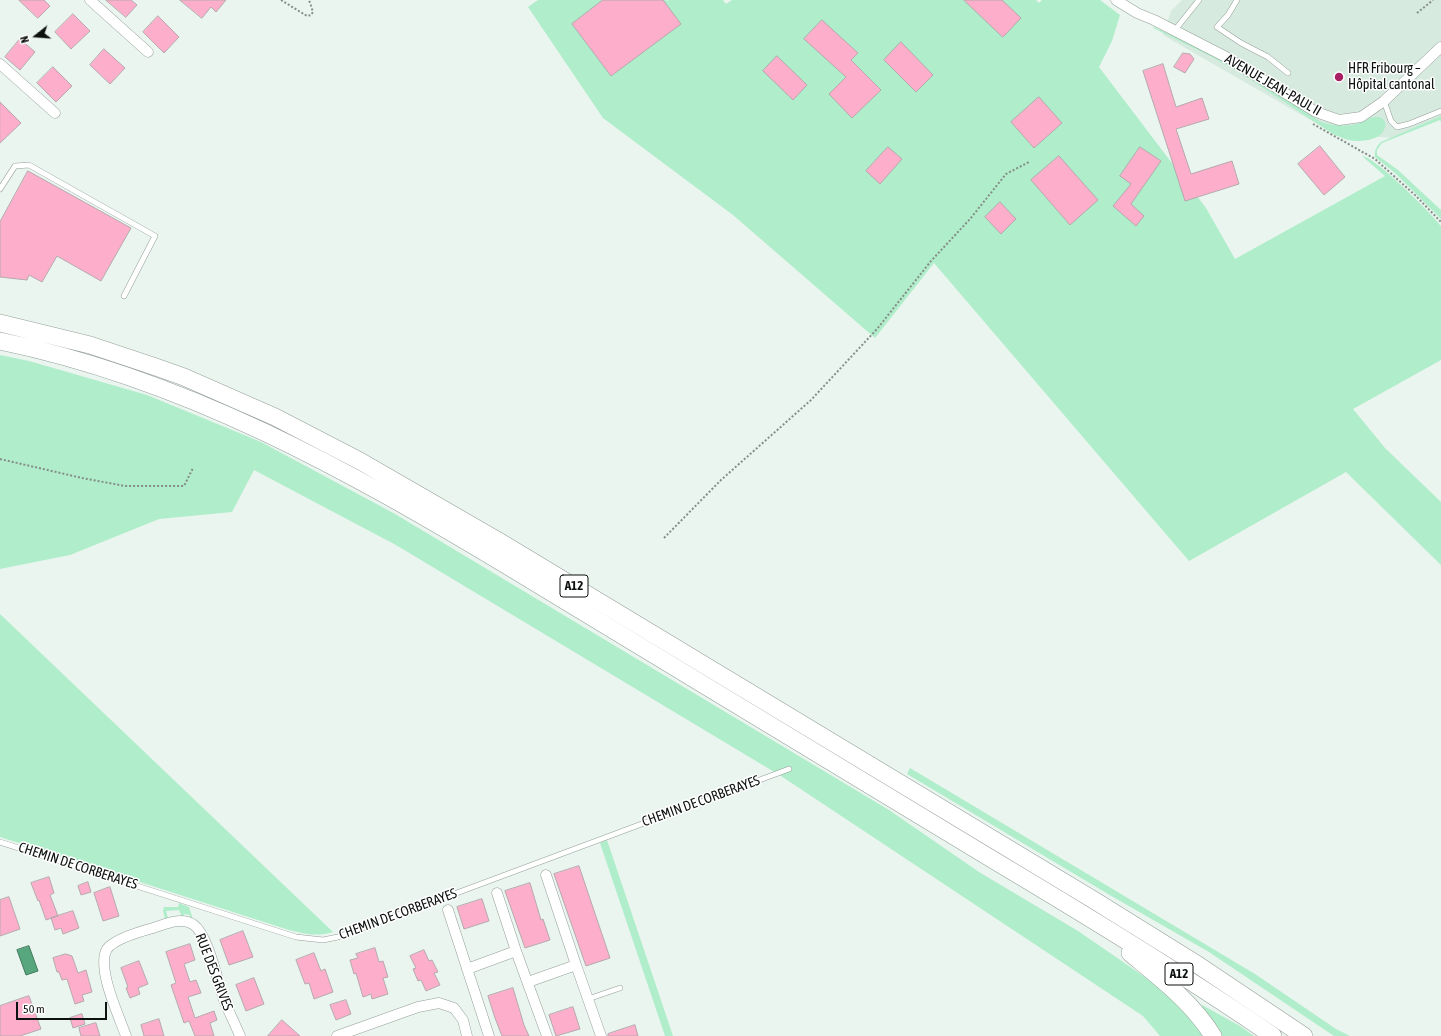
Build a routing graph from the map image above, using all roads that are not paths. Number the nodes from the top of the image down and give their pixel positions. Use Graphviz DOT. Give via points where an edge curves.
graph roads {
  1 [pos="90,0"];
  2 [pos="1116,0"];
  3 [pos="1199,0"];
  4 [pos="1236,0"];
  5 [pos="1174,30"];
  6 [pos="1441,47"];
  7 [pos="148,52"];
  8 [pos="0,64"];
  9 [pos="1288,73"];
  10 [pos="1384,101"];
  11 [pos="1441,112"];
  12 [pos="55,113"];
  13 [pos="0,189"];
  14 [pos="124,296"];
  15 [pos="0,323"];
  16 [pos="0,341"];
  17 [pos="789,769"];
  18 [pos="0,842"];
  19 [pos="546,875"];
  20 [pos="497,893"];
  21 [pos="448,910"];
  22 [pos="1084,914"];
  23 [pos="516,951"];
  24 [pos="576,965"];
  25 [pos="467,969"];
  26 [pos="528,982"];
  27 [pos="620,988"];
  28 [pos="588,999"];
  29 [pos="126,1036"];
  30 [pos="240,1036"];
  31 [pos="337,1036"];
  32 [pos="467,1036"];
  33 [pos="488,1036"];
  34 [pos="547,1036"];
  35 [pos="601,1036"];
  36 [pos="1213,1036"];
  37 [pos="1273,1036"];
  38 [pos="1304,1036"];
  1 -- 7 [label="street"];
  2 -- 5 [label="street, AVENUE JEAN-PAUL II"];
  3 -- 5 [label="lane"];
  4 -- 9 [label="lane" via="1228,15 1217,27 1268,57"];
  5 -- 10 [label="street, AVENUE JEAN-PAUL II" via="1226,57 1316,112 1339,120 1361,117"];
  6 -- 10 [label="street, AVENUE JEAN-PAUL II"];
  8 -- 12 [label="street"];
  10 -- 11 [label="lane" via="1391,121 1397,127"];
  13 -- 14 [label="lane" via="15,166 29,165 155,236"];
  15 -- 38 [label="highway, A12" via="90,345 184,377 275,417 366,464 502,543 1098,903 1198,965"];
  16 -- 22 [label="highway, A12" via="85,362 178,394 238,419 329,464 492,557"];
  17 -- 18 [label="lane, CHEMIN DE CORBERAYES" via="338,937 322,940 296,937"];
  19 -- 24 [label="street"];
  20 -- 23 [label="street"];
  21 -- 25 [label="street"];
  22 -- 36 [label="highway" via="1175,991"];
  22 -- 37 [label="highway, A12"];
  23 -- 25 [label="street"];
  23 -- 26 [label="street"];
  24 -- 26 [label="street"];
  24 -- 28 [label="street"];
  25 -- 33 [label="street"];
  26 -- 34 [label="street"];
  27 -- 28 [label="lane"];
  28 -- 35 [label="street"];
  29 -- 30 [label="street, RUE DES GRIVES" via="105,976 103,962 107,949 114,943 144,931 184,920 194,925 203,936 224,1000"];
  31 -- 32 [label="street" via="418,1007 439,1003 454,1008 463,1020"];
}
